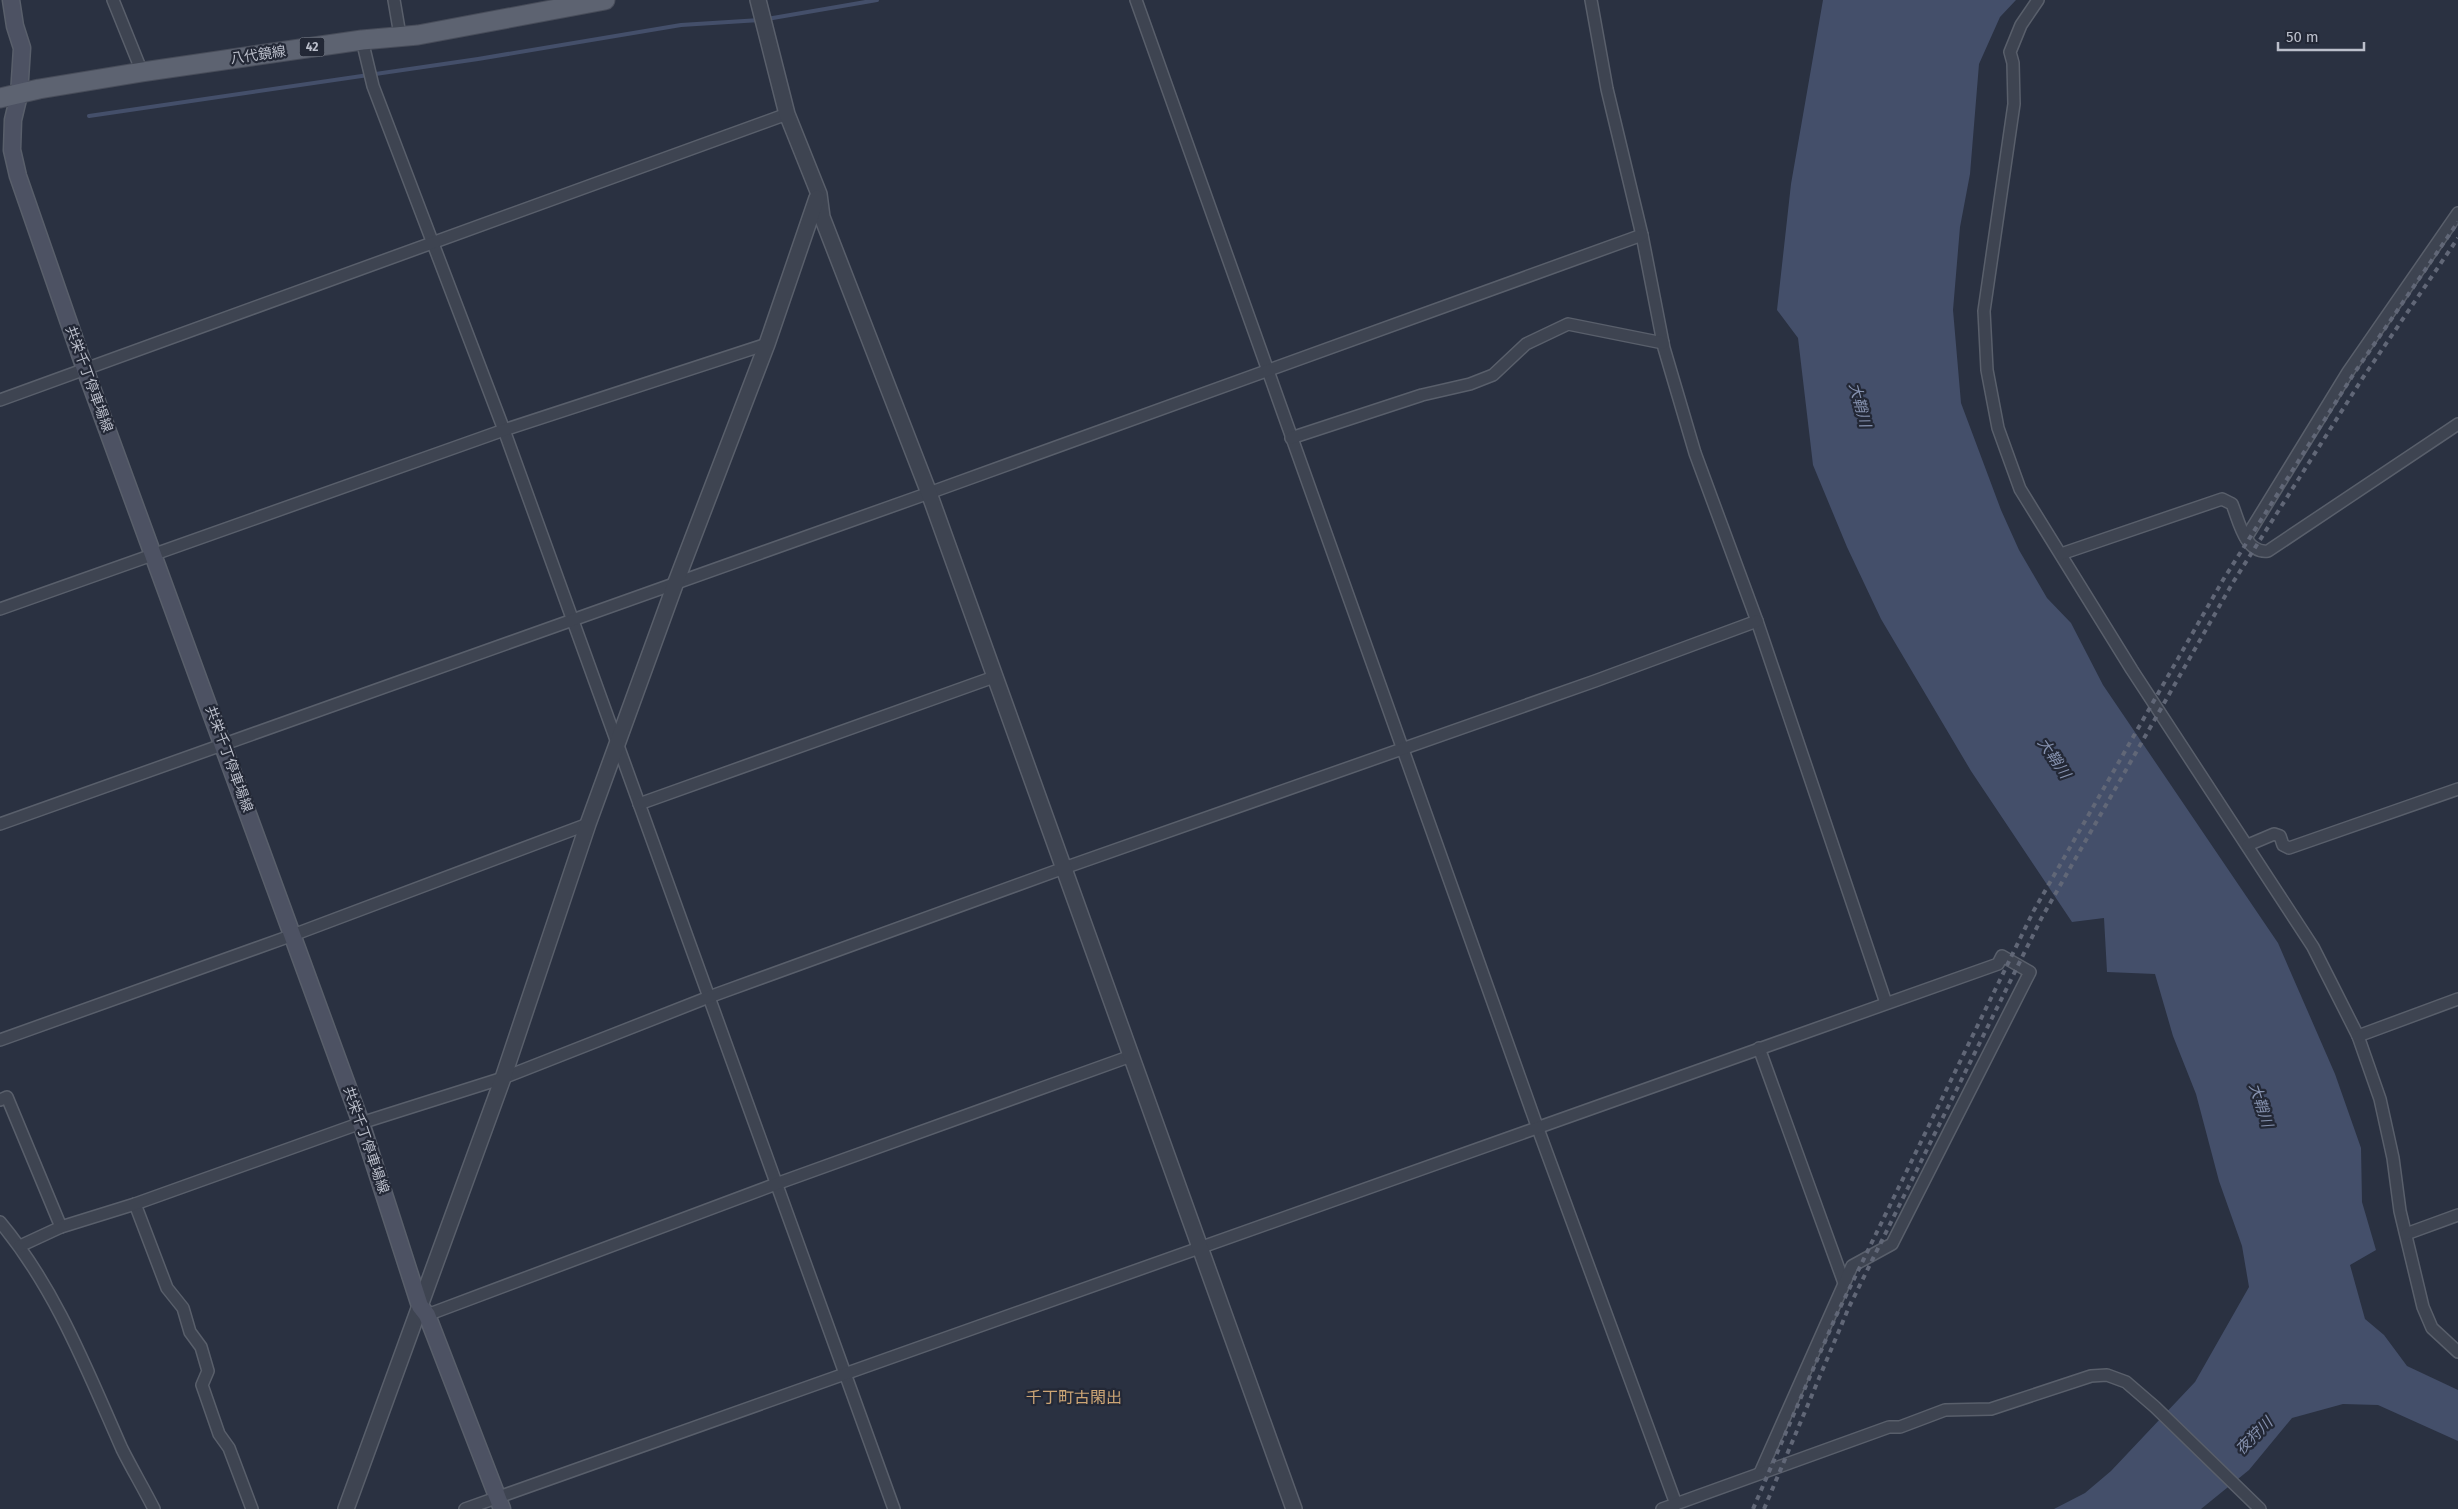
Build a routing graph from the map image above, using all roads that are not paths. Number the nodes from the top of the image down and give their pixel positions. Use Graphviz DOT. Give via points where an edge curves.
graph roads {
  1 [pos="11,0"];
  2 [pos="114,0"];
  3 [pos="394,0"];
  4 [pos="605,0"];
  5 [pos="1136,0"];
  6 [pos="1591,0"];
  7 [pos="2038,0"];
  8 [pos="761,12"];
  9 [pos="400,35"];
  10 [pos="362,40"];
  11 [pos="142,72"];
  12 [pos="19,95"];
  13 [pos="0,98"];
  14 [pos="787,114"];
  15 [pos="819,194"];
  16 [pos="2458,213"];
  17 [pos="1642,235"];
  18 [pos="432,243"];
  19 [pos="767,344"];
  20 [pos="1663,344"];
  21 [pos="85,369"];
  22 [pos="1267,370"];
  23 [pos="0,400"];
  24 [pos="2458,424"];
  25 [pos="504,430"];
  26 [pos="1291,438"];
  27 [pos="929,493"];
  28 [pos="2246,538"];
  29 [pos="154,554"];
  30 [pos="2061,554"];
  31 [pos="676,582"];
  32 [pos="0,609"];
  33 [pos="573,621"];
  34 [pos="1757,621"];
  35 [pos="994,677"];
  36 [pos="618,742"];
  37 [pos="223,745"];
  38 [pos="1401,748"];
  39 [pos="2458,789"];
  40 [pos="639,804"];
  41 [pos="0,824"];
  42 [pos="588,824"];
  43 [pos="2248,845"];
  44 [pos="1064,868"];
  45 [pos="293,935"];
  46 [pos="709,997"];
  47 [pos="2458,999"];
  48 [pos="1886,1003"];
  49 [pos="2358,1036"];
  50 [pos="0,1040"];
  51 [pos="1760,1048"];
  52 [pos="1131,1056"];
  53 [pos="504,1078"];
  54 [pos="0,1100"];
  55 [pos="361,1123"];
  56 [pos="1537,1126"];
  57 [pos="776,1184"];
  58 [pos="135,1204"];
  59 [pos="2458,1215"];
  60 [pos="0,1222"];
  61 [pos="61,1228"];
  62 [pos="2406,1234"];
  63 [pos="20,1246"];
  64 [pos="1200,1247"];
  65 [pos="1844,1283"];
  66 [pos="424,1310"];
  67 [pos="2458,1352"];
  68 [pos="845,1374"];
  69 [pos="1760,1473"];
  70 [pos="500,1503"];
  71 [pos="1676,1504"];
  72 [pos="2257,1508"];
  73 [pos="154,1509"];
  74 [pos="252,1509"];
  75 [pos="346,1509"];
  76 [pos="465,1509"];
  77 [pos="894,1509"];
  78 [pos="1294,1509"];
  79 [pos="1662,1509"];
  1 -- 12 [label="main road, 共栄千丁停車場線" via="22,48"];
  2 -- 11 [label="street"];
  3 -- 9 [label="street"];
  4 -- 9 [label="main road, 八代鏡線 / 42" via="418,35"];
  5 -- 22 [label="street"];
  6 -- 17 [label="street" via="1607,89"];
  7 -- 30 [label="street" via="2021,25 2010,52 2014,104 1984,311 1987,370 1998,428 2020,489"];
  8 -- 14 [label="street"];
  9 -- 10 [label="main road, 八代鏡線 / 42"];
  10 -- 11 [label="main road, 八代鏡線 / 42"];
  10 -- 18 [label="street" via="373,86"];
  11 -- 12 [label="main road, 八代鏡線 / 42"];
  12 -- 13 [label="main road, 八代鏡線 / 42"];
  12 -- 21 [label="main road, 共栄千丁停車場線" via="13,120 12,150 18,176"];
  14 -- 15 [label="street"];
  14 -- 18 [label="street"];
  15 -- 19 [label="street"];
  15 -- 27 [label="street" via="822,217"];
  16 -- 28 [label="street" via="2348,372"];
  17 -- 20 [label="street"];
  17 -- 22 [label="street"];
  18 -- 21 [label="street"];
  18 -- 25 [label="street"];
  19 -- 25 [label="street"];
  19 -- 31 [label="street"];
  20 -- 26 [label="street" via="1568,324 1526,344 1493,375"];
  20 -- 34 [label="street" via="1695,453"];
  21 -- 23 [label="street"];
  21 -- 29 [label="main road, 共栄千丁停車場線"];
  22 -- 26 [label="street"];
  22 -- 27 [label="street"];
  24 -- 28 [label="street" via="2268,551 2260,552 2251,547"];
  25 -- 29 [label="street"];
  25 -- 33 [label="street"];
  26 -- 38 [label="street"];
  27 -- 31 [label="street"];
  27 -- 35 [label="street"];
  28 -- 30 [label="street" via="2232,504 2222,499"];
  29 -- 32 [label="street"];
  29 -- 37 [label="main road, 共栄千丁停車場線"];
  30 -- 43 [label="street" via="2132,670"];
  31 -- 33 [label="street"];
  31 -- 36 [label="street"];
  33 -- 36 [label="street"];
  33 -- 37 [label="street"];
  34 -- 38 [label="street"];
  34 -- 48 [label="street"];
  35 -- 40 [label="street"];
  35 -- 44 [label="street"];
  36 -- 40 [label="street"];
  36 -- 42 [label="street"];
  37 -- 41 [label="street"];
  37 -- 45 [label="main road, 共栄千丁停車場線"];
  38 -- 44 [label="street"];
  38 -- 56 [label="street"];
  39 -- 43 [label="street" via="2289,848 2283,845 2280,836 2274,834"];
  40 -- 46 [label="street"];
  42 -- 45 [label="street"];
  42 -- 53 [label="street"];
  43 -- 49 [label="street" via="2313,947"];
  44 -- 46 [label="street"];
  44 -- 52 [label="street"];
  45 -- 50 [label="street"];
  45 -- 55 [label="main road, 共栄千丁停車場線"];
  46 -- 53 [label="street"];
  46 -- 57 [label="street"];
  47 -- 49 [label="street"];
  48 -- 51 [label="street"];
  48 -- 65 [label="street" via="1998,964 2002,956 2030,972 1892,1244 1852,1266"];
  49 -- 62 [label="street" via="2382,1108"];
  51 -- 56 [label="street"];
  51 -- 65 [label="street"];
  52 -- 57 [label="street"];
  52 -- 64 [label="street"];
  53 -- 55 [label="street"];
  53 -- 66 [label="street"];
  54 -- 61 [label="street" via="7,1097"];
  55 -- 58 [label="street"];
  55 -- 66 [label="main road, 共栄千丁停車場線"];
  56 -- 64 [label="street"];
  56 -- 71 [label="street"];
  57 -- 66 [label="street"];
  57 -- 68 [label="street"];
  58 -- 61 [label="street"];
  58 -- 74 [label="street" via="167,1288 182,1308 190,1332 201,1347 208,1370 202,1385 219,1434 228,1448"];
  59 -- 62 [label="street"];
  60 -- 63 [label="street"];
  61 -- 63 [label="street"];
  62 -- 67 [label="street" via="2423,1307 2432,1328"];
  63 -- 73 [label="street" via="58,1310 123,1451"];
  64 -- 68 [label="street"];
  64 -- 78 [label="street"];
  65 -- 69 [label="street"];
  66 -- 70 [label="main road, 共栄千丁停車場線"];
  66 -- 75 [label="street"];
  68 -- 70 [label="street"];
  68 -- 77 [label="street"];
  69 -- 71 [label="street"];
  69 -- 72 [label="street" via="1945,1410 1991,1409 2091,1376 2107,1375 2126,1382"];
  70 -- 76 [label="street"];
  71 -- 79 [label="street"];
}
